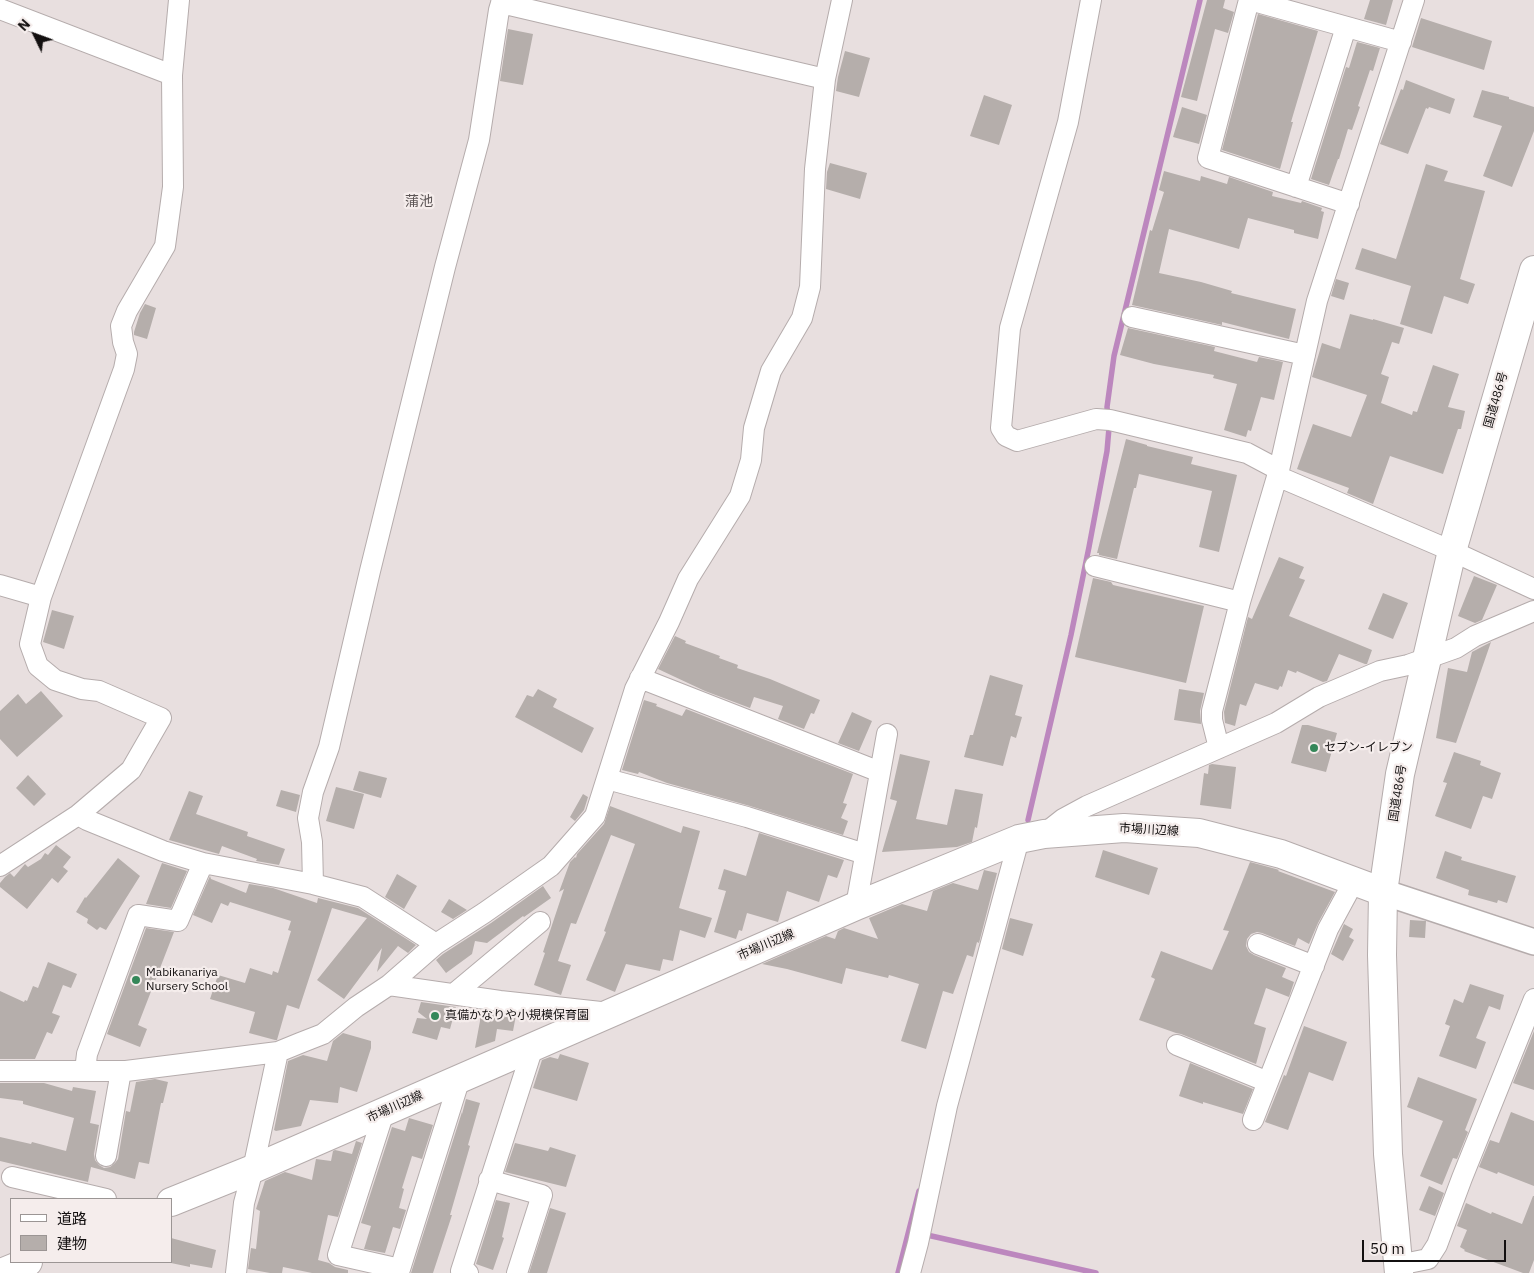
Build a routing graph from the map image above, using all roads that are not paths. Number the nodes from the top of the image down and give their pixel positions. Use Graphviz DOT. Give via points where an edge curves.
graph roads {
  1 [pos="179,0"];
  2 [pos="842,0"];
  3 [pos="1091,0"];
  4 [pos="1250,0"];
  5 [pos="1414,0"];
  6 [pos="501,1"];
  7 [pos="0,9"];
  8 [pos="1346,26"];
  9 [pos="1401,42"];
  10 [pos="172,75"];
  11 [pos="825,79"];
  12 [pos="1296,186"];
  13 [pos="1348,204"];
  14 [pos="1534,270"];
  15 [pos="1132,317"];
  16 [pos="1305,355"];
  17 [pos="1278,473"];
  18 [pos="1452,551"];
  19 [pos="1095,566"];
  20 [pos="0,585"];
  21 [pos="1534,590"];
  22 [pos="41,597"];
  23 [pos="1240,602"];
  24 [pos="1534,611"];
  25 [pos="1427,658"];
  26 [pos="640,678"];
  27 [pos="887,734"];
  28 [pos="1218,748"];
  29 [pos="880,772"];
  30 [pos="607,780"];
  31 [pos="78,815"];
  32 [pos="1031,837"];
  33 [pos="865,854"];
  34 [pos="202,863"];
  35 [pos="0,866"];
  36 [pos="1354,881"];
  37 [pos="313,884"];
  38 [pos="1383,892"];
  39 [pos="856,906"];
  40 [pos="540,922"];
  41 [pos="1534,942"];
  42 [pos="436,944"];
  43 [pos="1258,944"];
  44 [pos="1314,966"];
  45 [pos="389,985"];
  46 [pos="454,993"];
  47 [pos="1534,999"];
  48 [pos="610,1012"];
  49 [pos="1177,1045"];
  50 [pos="533,1046"];
  51 [pos="278,1052"];
  52 [pos="0,1071"];
  53 [pos="121,1071"];
  54 [pos="85,1072"];
  55 [pos="460,1078"];
  56 [pos="1268,1082"];
  57 [pos="384,1112"];
  58 [pos="1252,1120"];
  59 [pos="106,1156"];
  60 [pos="253,1169"];
  61 [pos="12,1177"];
  62 [pos="489,1180"];
  63 [pos="102,1198"];
  64 [pos="172,1202"];
  65 [pos="26,1263"];
  66 [pos="1398,1269"];
  67 [pos="1,1273"];
  68 [pos="236,1273"];
  69 [pos="468,1273"];
  70 [pos="517,1273"];
  71 [pos="910,1273"];
  1 -- 10 [label="street"];
  2 -- 11 [label="street"];
  3 -- 17 [label="street" via="1068,122 1010,328 1001,428 1006,436 1017,441 1096,419 1108,420 1247,453"];
  4 -- 8 [label="street"];
  4 -- 12 [label="street" via="1208,158"];
  5 -- 9 [label="street"];
  6 -- 11 [label="street"];
  6 -- 37 [label="street" via="479,140 440,286 329,747 313,792 308,818"];
  7 -- 10 [label="street"];
  8 -- 9 [label="street"];
  8 -- 12 [label="street"];
  9 -- 13 [label="street"];
  10 -- 22 [label="street" via="173,187 165,246 121,326 127,354 124,369"];
  11 -- 26 [label="street" via="815,169 810,287 802,318 770,371 740,496 688,579"];
  12 -- 13 [label="street"];
  13 -- 16 [label="street" via="1317,301"];
  14 -- 18 [label="main road, 国道486号"];
  15 -- 16 [label="street"];
  16 -- 17 [label="street"];
  17 -- 18 [label="street"];
  17 -- 23 [label="street"];
  18 -- 21 [label="street"];
  18 -- 25 [label="main road, 国道486号"];
  19 -- 23 [label="street"];
  20 -- 22 [label="street"];
  22 -- 31 [label="street" via="30,644 38,666 55,680 99,691 162,718 131,770"];
  23 -- 28 [label="street" via="1212,711"];
  24 -- 25 [label="street" via="1475,636 1456,648"];
  25 -- 28 [label="street" via="1319,696 1276,723"];
  25 -- 38 [label="main road, 国道486号" via="1400,774"];
  26 -- 29 [label="street"];
  26 -- 30 [label="street"];
  27 -- 29 [label="street"];
  28 -- 32 [label="street" via="1087,806"];
  29 -- 33 [label="street"];
  30 -- 33 [label="street" via="746,817"];
  30 -- 42 [label="street" via="595,816 551,866"];
  31 -- 34 [label="street" via="163,851"];
  31 -- 35 [label="street"];
  32 -- 36 [label="main road, 市場川辺線" via="1124,828 1199,833 1281,854"];
  32 -- 39 [label="main road, 市場川辺線"];
  32 -- 71 [label="street" via="947,1106"];
  33 -- 39 [label="street"];
  34 -- 37 [label="street"];
  34 -- 54 [label="street" via="178,921 138,916 86,1054"];
  36 -- 38 [label="main road, 市場川辺線"];
  36 -- 44 [label="street" via="1328,929"];
  37 -- 42 [label="street" via="363,897"];
  38 -- 41 [label="street"];
  38 -- 66 [label="main road, 国道486号" via="1388,1154"];
  39 -- 48 [label="main road, 市場川辺線"];
  40 -- 46 [label="street"];
  42 -- 45 [label="street"];
  43 -- 44 [label="street"];
  44 -- 56 [label="street"];
  45 -- 46 [label="street"];
  45 -- 51 [label="street" via="323,1034"];
  46 -- 48 [label="street"];
  47 -- 66 [label="street" via="1437,1245 1428,1259"];
  48 -- 50 [label="main road, 市場川辺線"];
  49 -- 56 [label="street"];
  50 -- 55 [label="main road, 市場川辺線"];
  50 -- 62 [label="street"];
  51 -- 53 [label="street"];
  51 -- 60 [label="street"];
  52 -- 54 [label="street"];
  53 -- 54 [label="street"];
  53 -- 59 [label="street"];
  55 -- 57 [label="main road, 市場川辺線"];
  55 -- 57 [label="street" via="400,1269 338,1255"];
  56 -- 58 [label="street"];
  57 -- 60 [label="main road, 市場川辺線"];
  60 -- 64 [label="main road, 市場川辺線"];
  60 -- 68 [label="street" via="244,1203"];
  61 -- 63 [label="street"];
  62 -- 69 [label="street" via="461,1271"];
  62 -- 70 [label="street" via="542,1195"];
  65 -- 67 [label="main road"];
}
